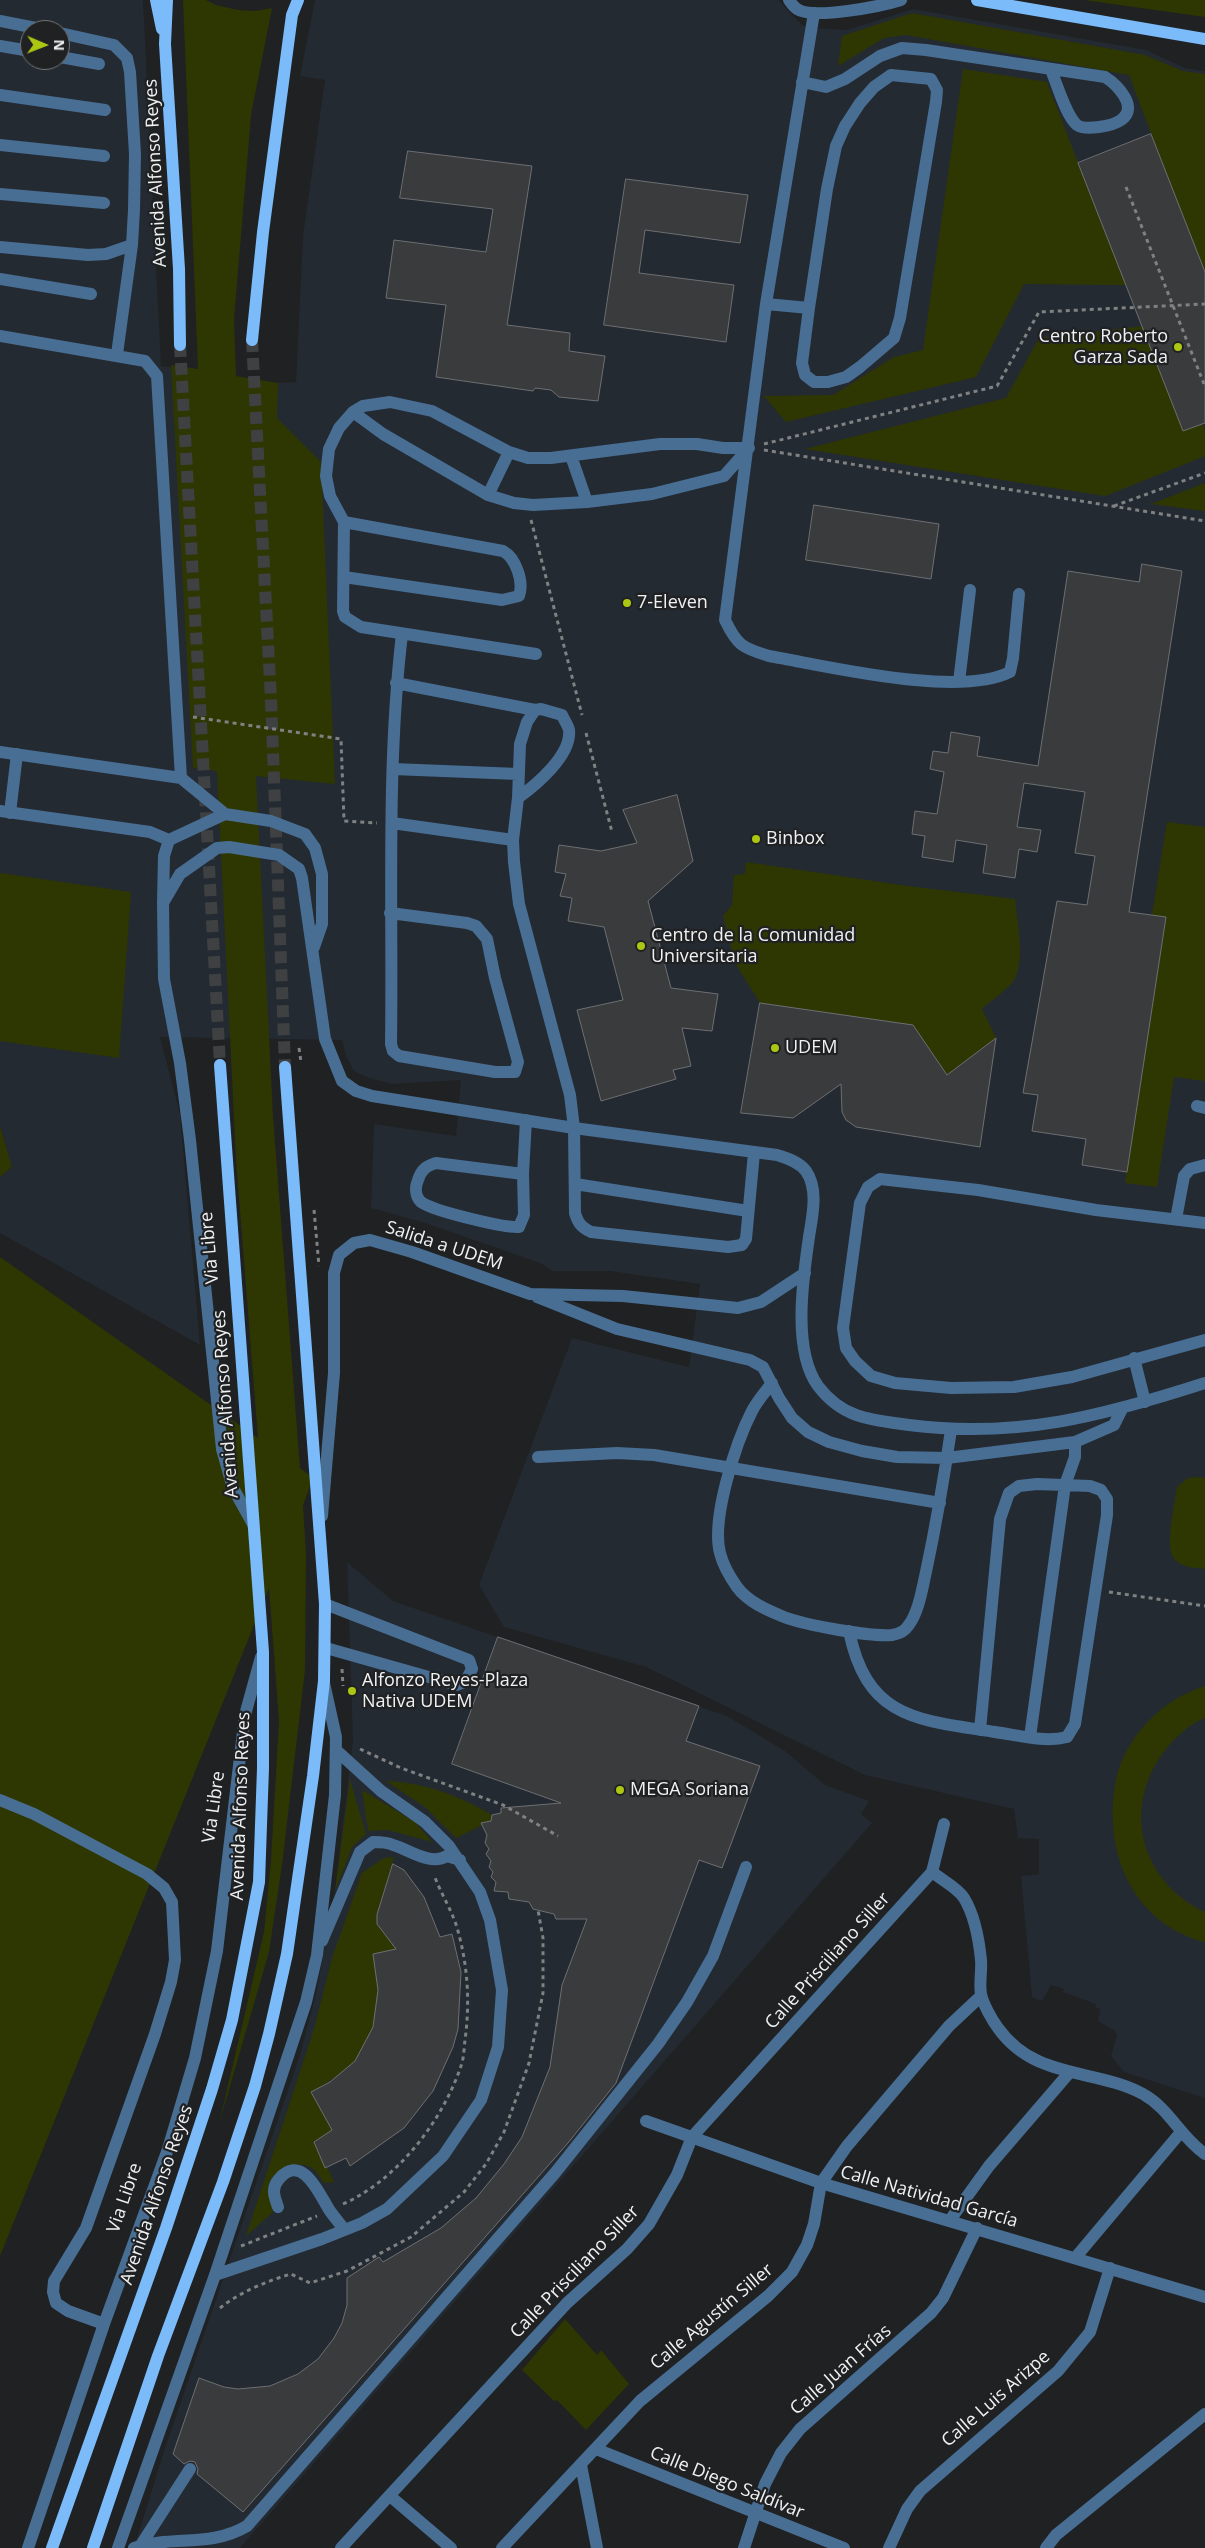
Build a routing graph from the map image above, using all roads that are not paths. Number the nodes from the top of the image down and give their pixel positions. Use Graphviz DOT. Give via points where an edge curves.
graph roads {
  1 [pos="156,0"];
  2 [pos="167,0"];
  3 [pos="298,0"];
  4 [pos="789,0"];
  5 [pos="901,0"];
  6 [pos="977,0"];
  7 [pos="814,13"];
  8 [pos="0,21"];
  9 [pos="20,25"];
  10 [pos="70,35"];
  11 [pos="1205,39"];
  12 [pos="165,44"];
  13 [pos="0,46"];
  14 [pos="20,49"];
  15 [pos="70,59"];
  16 [pos="99,64"];
  17 [pos="1051,70"];
  18 [pos="802,82"];
  19 [pos="0,96"];
  20 [pos="105,110"];
  21 [pos="0,144"];
  22 [pos="104,156"];
  23 [pos="0,194"];
  24 [pos="104,203"];
  25 [pos="132,245"];
  26 [pos="0,247"];
  27 [pos="0,278"];
  28 [pos="90,294"];
  29 [pos="766,304"];
  30 [pos="809,308"];
  31 [pos="0,336"];
  32 [pos="252,340"];
  33 [pos="180,345"];
  34 [pos="117,354"];
  35 [pos="353,412"];
  36 [pos="749,448"];
  37 [pos="509,452"];
  38 [pos="570,456"];
  39 [pos="488,494"];
  40 [pos="587,502"];
  41 [pos="344,522"];
  42 [pos="344,577"];
  43 [pos="970,590"];
  44 [pos="1020,594"];
  45 [pos="402,634"];
  46 [pos="536,654"];
  47 [pos="959,682"];
  48 [pos="396,683"];
  49 [pos="535,710"];
  50 [pos="0,752"];
  51 [pos="17,754"];
  52 [pos="393,769"];
  53 [pos="518,774"];
  54 [pos="181,778"];
  55 [pos="518,798"];
  56 [pos="5,812"];
  57 [pos="225,814"];
  58 [pos="392,823"];
  59 [pos="169,840"];
  60 [pos="512,840"];
  61 [pos="163,903"];
  62 [pos="390,913"];
  63 [pos="314,947"];
  64 [pos="220,1066"];
  65 [pos="284,1067"];
  66 [pos="526,1120"];
  67 [pos="574,1128"];
  68 [pos="754,1153"];
  69 [pos="1205,1165"];
  70 [pos="523,1174"];
  71 [pos="575,1184"];
  72 [pos="748,1211"];
  73 [pos="1176,1219"];
  74 [pos="1205,1223"];
  75 [pos="805,1273"];
  76 [pos="530,1294"];
  77 [pos="1205,1340"];
  78 [pos="1134,1358"];
  79 [pos="772,1383"];
  80 [pos="1205,1383"];
  81 [pos="1145,1402"];
  82 [pos="1122,1409"];
  83 [pos="951,1430"];
  84 [pos="1075,1442"];
  85 [pos="538,1457"];
  86 [pos="947,1458"];
  87 [pos="731,1468"];
  88 [pos="1065,1485"];
  89 [pos="940,1503"];
  90 [pos="253,1524"];
  91 [pos="320,1528"];
  92 [pos="324,1604"];
  93 [pos="849,1631"];
  94 [pos="326,1648"];
  95 [pos="263,1652"];
  96 [pos="324,1680"];
  97 [pos="980,1730"];
  98 [pos="1030,1737"];
  99 [pos="337,1751"];
  100 [pos="0,1800"];
  101 [pos="944,1824"];
  102 [pos="460,1860"];
  103 [pos="746,1867"];
  104 [pos="932,1872"];
  105 [pos="317,1955"];
  106 [pos="981,1996"];
  107 [pos="1069,2073"];
  108 [pos="646,2121"];
  109 [pos="1181,2132"];
  110 [pos="692,2137"];
  111 [pos="1205,2154"];
  112 [pos="821,2183"];
  113 [pos="278,2207"];
  114 [pos="950,2220"];
  115 [pos="977,2228"];
  116 [pos="345,2230"];
  117 [pos="1075,2258"];
  118 [pos="1110,2268"];
  119 [pos="215,2275"];
  120 [pos="1205,2297"];
  121 [pos="104,2324"];
  122 [pos="1205,2414"];
  123 [pos="596,2449"];
  124 [pos="581,2465"];
  125 [pos="190,2469"];
  126 [pos="390,2496"];
  127 [pos="754,2513"];
  128 [pos="28,2548"];
  129 [pos="52,2548"];
  130 [pos="93,2548"];
  131 [pos="118,2548"];
  132 [pos="137,2548"];
  133 [pos="341,2548"];
  134 [pos="451,2548"];
  135 [pos="502,2548"];
  136 [pos="597,2548"];
  137 [pos="744,2548"];
  138 [pos="844,2548"];
  139 [pos="889,2548"];
  140 [pos="1046,2548"];
  1 -- 12 [label="main road"];
  2 -- 12 [label="main road, Avenida Alfonso Reyes"];
  3 -- 32 [label="main road" via="292,15 286,54"];
  4 -- 7 [label="street" via="797,9"];
  5 -- 7 [label="street"];
  6 -- 11 [label="main road"];
  7 -- 18 [label="street"];
  8 -- 9 [label="street"];
  10 -- 25 [label="street" via="107,42 127,58 135,154"];
  12 -- 33 [label="main road, Avenida Alfonso Reyes" via="179,269"];
  13 -- 14 [label="street"];
  15 -- 16 [label="street"];
  17 -- 17 [label="street" via="1105,77 1124,95 1126,114 1122,120 1092,129 1076,124"];
  17 -- 18 [label="street" via="902,48 880,56 845,79 826,87"];
  18 -- 29 [label="street"];
  19 -- 20 [label="street"];
  21 -- 22 [label="street"];
  23 -- 24 [label="street"];
  25 -- 26 [label="street" via="106,254 88,255"];
  25 -- 34 [label="street"];
  27 -- 28 [label="street"];
  29 -- 30 [label="street"];
  29 -- 36 [label="street"];
  30 -- 30 [label="street" via="802,363 805,375 814,382 846,377 894,338 936,102 937,90 931,78 891,75 865,98 845,126 836,146 827,189"];
  31 -- 34 [label="street"];
  34 -- 54 [label="street" via="145,361 157,376"];
  35 -- 37 [label="street" via="363,406 390,402 432,411"];
  35 -- 39 [label="street" via="383,434"];
  35 -- 41 [label="street" via="339,428 329,448 326,476 330,496"];
  36 -- 38 [label="street" via="660,444"];
  36 -- 40 [label="street" via="724,476 652,494"];
  36 -- 47 [label="street" via="725,620 734,640 747,650 769,656 909,678"];
  37 -- 38 [label="street" via="528,458"];
  37 -- 39 [label="street"];
  38 -- 40 [label="street"];
  39 -- 40 [label="street" via="527,505"];
  41 -- 42 [label="street"];
  41 -- 42 [label="street" via="503,551 515,564 522,589 519,596 502,600"];
  42 -- 45 [label="street" via="345,617 361,626"];
  43 -- 47 [label="street"];
  44 -- 47 [label="street" via="1010,672 981,682"];
  45 -- 46 [label="street"];
  45 -- 48 [label="street"];
  48 -- 49 [label="street"];
  48 -- 52 [label="street"];
  49 -- 53 [label="street" via="522,734"];
  49 -- 55 [label="street" via="562,715 569,728 568,738 554,765"];
  50 -- 51 [label="street"];
  51 -- 54 [label="street"];
  51 -- 56 [label="street"];
  52 -- 53 [label="street"];
  52 -- 58 [label="street"];
  53 -- 55 [label="street"];
  54 -- 57 [label="street"];
  55 -- 60 [label="street"];
  56 -- 59 [label="street" via="150,832"];
  57 -- 59 [label="street"];
  57 -- 63 [label="street" via="289,826 305,834 315,848 322,874 323,900 322,924"];
  58 -- 60 [label="street"];
  58 -- 62 [label="street"];
  59 -- 61 [label="street" via="164,856"];
  60 -- 67 [label="street" via="519,904 570,1095"];
  61 -- 63 [label="street" via="180,874 217,848 279,855 299,869"];
  61 -- 90 [label="street" via="164,980 190,1140 222,1449 233,1488"];
  62 -- 62 [label="street" via="467,923 483,932 518,1062 515,1072 495,1072 399,1056 393,1051"];
  63 -- 66 [label="street" via="325,1039 342,1080 356,1091 372,1096"];
  64 -- 90 [label="main road, Avenida Alfonso Reyes"];
  65 -- 91 [label="main road"];
  66 -- 67 [label="street"];
  66 -- 70 [label="street"];
  67 -- 68 [label="street"];
  67 -- 71 [label="street"];
  68 -- 72 [label="street"];
  68 -- 75 [label="street" via="793,1160 806,1171 812,1185 814,1203"];
  69 -- 73 [label="street" via="1190,1169 1184,1176"];
  70 -- 70 [label="street" via="524,1215 519,1227 438,1209 417,1197 416,1186 421,1172 436,1162"];
  71 -- 72 [label="street"];
  71 -- 72 [label="street" via="575,1213 582,1228 591,1232 735,1247 742,1245 746,1238"];
  73 -- 74 [label="street"];
  73 -- 78 [label="street" via="880,1179 868,1187 860,1203 843,1328 846,1348 871,1376 895,1383 951,1388 1014,1386 1072,1377"];
  75 -- 76 [label="street, Salida a UDEM" via="761,1302 738,1308 623,1296"];
  75 -- 83 [label="street" via="803,1331 809,1366 818,1386 841,1407 863,1419"];
  76 -- 79 [label="street" via="617,1329 750,1360 763,1367"];
  76 -- 91 [label="street, Salida a UDEM" via="370,1240 347,1246 339,1255 334,1273 334,1383"];
  77 -- 78 [label="street"];
  78 -- 81 [label="street"];
  79 -- 86 [label="street" via="792,1418 808,1432 829,1442 897,1458"];
  79 -- 87 [label="street" via="753,1409"];
  80 -- 81 [label="street"];
  81 -- 82 [label="street"];
  82 -- 83 [label="street" via="1022,1427"];
  82 -- 84 [label="street" via="1114,1425"];
  83 -- 86 [label="street"];
  84 -- 86 [label="street"];
  84 -- 88 [label="street"];
  85 -- 87 [label="street" via="617,1453 654,1455"];
  86 -- 89 [label="street"];
  87 -- 89 [label="street"];
  87 -- 93 [label="street" via="719,1517 718,1536 720,1553 738,1589 749,1599 786,1618"];
  88 -- 97 [label="street" via="1019,1486 1009,1493 1004,1504"];
  88 -- 98 [label="street"];
  88 -- 98 [label="street" via="1101,1490 1107,1499 1107,1515 1075,1724 1067,1737"];
  89 -- 93 [label="street" via="922,1587 908,1628 892,1635"];
  90 -- 95 [label="main road, Avenida Alfonso Reyes"];
  91 -- 92 [label="main road"];
  92 -- 94 [label="main road"];
  92 -- 94 [label="street" via="469,1660 472,1669 465,1682 456,1685"];
  93 -- 97 [label="street" via="855,1658 882,1699 908,1715 938,1724"];
  94 -- 96 [label="main road"];
  95 -- 121 [label="street" via="245,1715 217,1951 194,2058 168,2149"];
  95 -- 129 [label="main road, Avenida Alfonso Reyes" via="259,1882 232,2020 166,2228"];
  96 -- 99 [label="street"];
  96 -- 130 [label="main road" via="299,1883 269,2034 226,2173 158,2356"];
  97 -- 98 [label="street"];
  99 -- 102 [label="street" via="381,1791 425,1822"];
  99 -- 105 [label="street" via="332,1836"];
  100 -- 121 [label="street" via="34,1814 147,1874 164,1888 172,1902 175,1960 155,2034 86,2228 54,2281 56,2303"];
  101 -- 104 [label="street"];
  102 -- 105 [label="street" via="447,1856 441,1860 429,1859 391,1844 373,1842 360,1852"];
  102 -- 116 [label="street" via="480,1892 492,1929 502,1990 498,2047 481,2100 443,2156 387,2209"];
  103 -- 132 [label="street" via="712,1956 687,2002 658,2044 556,2173 247,2526 235,2535 218,2540"];
  104 -- 106 [label="street" via="964,1897 967,1904 975,1926 981,1961"];
  104 -- 110 [label="street, Calle Prisciliano Siller"];
  105 -- 119 [label="street" via="306,2002"];
  106 -- 107 [label="street" via="998,2028 1011,2042 1036,2060"];
  106 -- 112 [label="street, Calle Agustín Siller" via="949,2026 847,2146"];
  107 -- 109 [label="street" via="1093,2077 1142,2094 1161,2105"];
  107 -- 114 [label="street" via="989,2166"];
  108 -- 110 [label="street, Calle Natividad García"];
  109 -- 111 [label="street"];
  109 -- 117 [label="street"];
  110 -- 112 [label="street, Calle Natividad García"];
  110 -- 126 [label="street, Calle Prisciliano Siller" via="677,2176 649,2224 627,2249 567,2303"];
  112 -- 114 [label="street, Calle Natividad García"];
  112 -- 123 [label="street, Calle Agustín Siller" via="814,2224 792,2272 768,2296 640,2402"];
  113 -- 116 [label="street" via="273,2193 277,2182 283,2174 296,2171 314,2182 329,2210"];
  114 -- 115 [label="street, Calle Natividad García"];
  115 -- 117 [label="street, Calle Natividad García"];
  115 -- 127 [label="street, Calle Juan Frías" via="943,2298 931,2313 800,2429 781,2453"];
  116 -- 119 [label="street"];
  117 -- 118 [label="street, Calle Natividad García"];
  118 -- 120 [label="street, Calle Natividad García"];
  118 -- 139 [label="street, Calle Luis Arizpe" via="1090,2332 1077,2349 1058,2371 920,2491"];
  119 -- 131 [label="street"];
  121 -- 128 [label="street"];
  122 -- 140 [label="street" via="1056,2535"];
  123 -- 124 [label="street, Calle Agustín Siller"];
  123 -- 127 [label="street, Calle Diego Saldívar"];
  124 -- 135 [label="street, Calle Agustín Siller"];
  124 -- 136 [label="street"];
  125 -- 132 [label="street"];
  126 -- 133 [label="street, Calle Prisciliano Siller"];
  126 -- 134 [label="street"];
  127 -- 137 [label="street, Calle Juan Frías"];
  127 -- 138 [label="street, Calle Diego Saldívar"];
}
